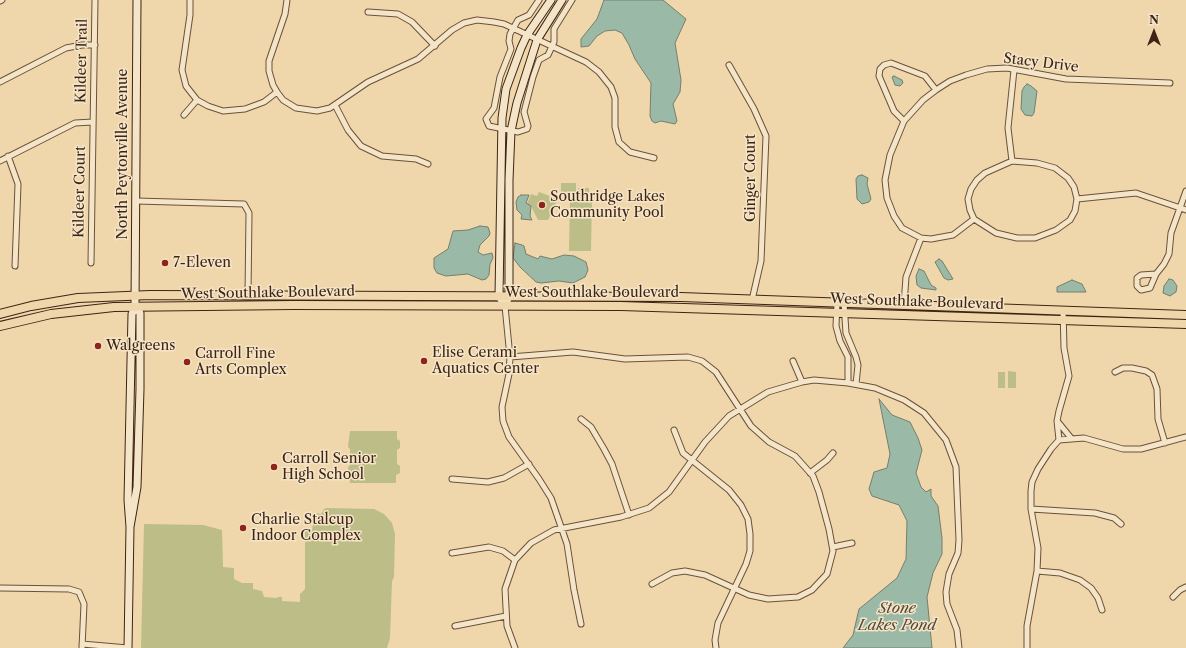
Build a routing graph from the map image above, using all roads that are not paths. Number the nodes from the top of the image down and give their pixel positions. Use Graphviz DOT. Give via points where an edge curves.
graph roads {
  1 [pos="95,0"];
  2 [pos="137,0"];
  3 [pos="190,0"];
  4 [pos="287,0"];
  5 [pos="540,0"];
  6 [pos="550,0"];
  7 [pos="562,0"];
  8 [pos="572,0"];
  9 [pos="368,12"];
  10 [pos="513,29"];
  11 [pos="527,35"];
  12 [pos="537,40"];
  13 [pos="95,45"];
  14 [pos="435,46"];
  15 [pos="552,47"];
  16 [pos="729,65"];
  17 [pos="1014,70"];
  18 [pos="0,82"];
  19 [pos="1170,83"];
  20 [pos="936,90"];
  21 [pos="277,92"];
  22 [pos="197,100"];
  23 [pos="335,105"];
  24 [pos="184,115"];
  25 [pos="904,121"];
  26 [pos="93,122"];
  27 [pos="500,130"];
  28 [pos="511,131"];
  29 [pos="8,156"];
  30 [pos="654,158"];
  31 [pos="0,160"];
  32 [pos="1012,162"];
  33 [pos="428,164"];
  34 [pos="1186,191"];
  35 [pos="1077,199"];
  36 [pos="136,201"];
  37 [pos="1179,208"];
  38 [pos="1186,210"];
  39 [pos="974,219"];
  40 [pos="920,238"];
  41 [pos="91,263"];
  42 [pos="15,266"];
  43 [pos="1156,274"];
  44 [pos="135,295"];
  45 [pos="248,295"];
  46 [pos="499,296"];
  47 [pos="509,296"];
  48 [pos="752,300"];
  49 [pos="840,303"];
  50 [pos="904,305"];
  51 [pos="505,306"];
  52 [pos="135,307"];
  53 [pos="1063,310"];
  54 [pos="840,312"];
  55 [pos="0,314"];
  56 [pos="1186,315"];
  57 [pos="1063,320"];
  58 [pos="1186,324"];
  59 [pos="0,326"];
  60 [pos="510,357"];
  61 [pos="794,361"];
  62 [pos="1115,372"];
  63 [pos="802,382"];
  64 [pos="848,383"];
  65 [pos="856,384"];
  66 [pos="131,389"];
  67 [pos="140,389"];
  68 [pos="739,408"];
  69 [pos="581,419"];
  70 [pos="1057,421"];
  71 [pos="674,430"];
  72 [pos="1186,437"];
  73 [pos="1071,438"];
  74 [pos="1059,440"];
  75 [pos="1165,443"];
  76 [pos="833,453"];
  77 [pos="692,460"];
  78 [pos="529,464"];
  79 [pos="810,473"];
  80 [pos="452,479"];
  81 [pos="1031,509"];
  82 [pos="629,515"];
  83 [pos="1121,524"];
  84 [pos="130,527"];
  85 [pos="562,528"];
  86 [pos="852,543"];
  87 [pos="832,547"];
  88 [pos="452,553"];
  89 [pos="515,560"];
  90 [pos="1037,571"];
  91 [pos="652,584"];
  92 [pos="1186,587"];
  93 [pos="0,588"];
  94 [pos="734,589"];
  95 [pos="1173,597"];
  96 [pos="1102,610"];
  97 [pos="506,616"];
  98 [pos="581,624"];
  99 [pos="454,626"];
  100 [pos="82,646"];
  101 [pos="128,648"];
  102 [pos="515,648"];
  103 [pos="716,648"];
  104 [pos="959,648"];
  105 [pos="1027,648"];
  1 -- 13 [label="street, Kildeer Trail"];
  2 -- 36 [label="street, North Peytonville Avenue"];
  3 -- 22 [label="street" via="182,70 186,86"];
  4 -- 21 [label="street" via="285,14 269,61 271,79"];
  5 -- 10 [label="street" via="529,15 518,20"];
  6 -- 11 [label="street"];
  7 -- 12 [label="street"];
  8 -- 15 [label="street" via="554,29 556,36"];
  9 -- 14 [label="street" via="398,14 412,22"];
  10 -- 11 [label="street"];
  10 -- 14 [label="street" via="494,22 471,21 452,30"];
  10 -- 27 [label="street" via="509,37 511,49 500,77 494,108 486,119 489,126"];
  11 -- 12 [label="street"];
  11 -- 27 [label="street" via="506,90"];
  12 -- 15 [label="street"];
  12 -- 28 [label="street"];
  13 -- 18 [label="street" via="66,48"];
  13 -- 26 [label="street, Kildeer Trail"];
  14 -- 23 [label="street" via="418,59 368,82"];
  15 -- 28 [label="street" via="546,57 539,60 533,77 524,112 527,129"];
  15 -- 30 [label="street" via="586,62 599,72 611,87 615,98 615,127 619,142 630,152"];
  16 -- 48 [label="street, Ginger Court" via="766,136 761,261"];
  17 -- 19 [label="street, Stacy Drive" via="1066,79"];
  17 -- 20 [label="street, Stacy Drive" via="987,69 950,81"];
  17 -- 32 [label="street" via="1008,128"];
  20 -- 25 [label="street, Stacy Drive"];
  20 -- 25 [label="street" via="925,76 891,63 880,69 879,76 894,111"];
  21 -- 22 [label="street" via="264,102 245,109 223,111"];
  21 -- 23 [label="street" via="283,100 307,111 324,110"];
  22 -- 24 [label="street"];
  23 -- 33 [label="street" via="348,130 362,146 382,156 416,159"];
  25 -- 40 [label="street, Stacy Drive" via="890,155 885,180 886,198 902,228"];
  26 -- 29 [label="street" via="75,123"];
  26 -- 41 [label="street, Kildeer Court"];
  27 -- 28 [label="street"];
  27 -- 46 [label="street"];
  28 -- 47 [label="street"];
  29 -- 31 [label="street"];
  29 -- 42 [label="street" via="18,184"];
  32 -- 35 [label="street" via="1037,163 1055,168 1068,178"];
  32 -- 39 [label="street" via="999,165 977,180 968,199"];
  34 -- 37 [label="street"];
  35 -- 37 [label="street" via="1136,193"];
  35 -- 39 [label="street" via="1070,220 1056,230 1035,238 1017,238 996,233"];
  36 -- 44 [label="street, North Peytonville Avenue"];
  36 -- 45 [label="street" via="244,204 249,213"];
  37 -- 38 [label="street"];
  37 -- 43 [label="street" via="1171,233 1169,254"];
  39 -- 40 [label="street" via="953,235 932,239"];
  40 -- 50 [label="street" via="906,277"];
  44 -- 45 [label="main road, West Southlake Boulevard"];
  44 -- 52 [label="street, North Peytonville Avenue"];
  44 -- 55 [label="main road, West Southlake Boulevard" via="78,298"];
  45 -- 46 [label="main road, West Southlake Boulevard"];
  46 -- 47 [label="main road, West Southlake Boulevard"];
  46 -- 51 [label="street"];
  47 -- 48 [label="main road, West Southlake Boulevard"];
  47 -- 51 [label="street"];
  48 -- 49 [label="main road, West Southlake Boulevard"];
  49 -- 50 [label="main road, West Southlake Boulevard"];
  49 -- 54 [label="street"];
  49 -- 54 [label="street"];
  50 -- 53 [label="main road, West Southlake Boulevard"];
  51 -- 52 [label="main road, West Southlake Boulevard"];
  51 -- 54 [label="main road, West Southlake Boulevard" via="621,306"];
  51 -- 60 [label="street"];
  52 -- 59 [label="main road, West Southlake Boulevard" via="60,313"];
  52 -- 66 [label="street" via="132,314"];
  52 -- 67 [label="street" via="140,314"];
  53 -- 56 [label="main road, West Southlake Boulevard"];
  53 -- 57 [label="street"];
  54 -- 57 [label="main road, West Southlake Boulevard"];
  54 -- 64 [label="street" via="838,334 848,357"];
  54 -- 65 [label="street" via="858,365"];
  57 -- 58 [label="main road, West Southlake Boulevard"];
  57 -- 70 [label="street" via="1069,376"];
  60 -- 68 [label="street" via="573,352 626,359 688,357 702,362 716,372"];
  60 -- 78 [label="street" via="502,407 503,421 509,437"];
  61 -- 63 [label="street"];
  62 -- 75 [label="street" via="1123,368 1132,368 1152,375 1157,389 1158,420"];
  63 -- 64 [label="street" via="814,380"];
  63 -- 68 [label="street" via="768,392"];
  64 -- 65 [label="street"];
  65 -- 104 [label="street" via="888,393 917,407 941,432 953,454 957,476 959,548 949,574 946,592 947,604 957,630"];
  66 -- 67 [label="street"];
  66 -- 84 [label="street" via="128,500"];
  67 -- 84 [label="street" via="137,487"];
  68 -- 77 [label="street" via="716,429"];
  68 -- 79 [label="street" via="746,421 760,436 795,456"];
  69 -- 82 [label="street" via="591,427 612,464"];
  70 -- 73 [label="street"];
  70 -- 74 [label="street"];
  71 -- 77 [label="street" via="680,449"];
  72 -- 75 [label="street"];
  73 -- 74 [label="street"];
  73 -- 75 [label="street" via="1084,438 1127,450 1141,450"];
  74 -- 81 [label="street" via="1032,482"];
  76 -- 79 [label="street"];
  77 -- 82 [label="street" via="669,492 654,505"];
  77 -- 94 [label="street" via="729,490 748,519 750,551"];
  78 -- 80 [label="street" via="510,475 488,482"];
  78 -- 85 [label="street" via="551,498"];
  79 -- 87 [label="street" via="819,492"];
  81 -- 83 [label="street" via="1095,513 1114,518"];
  81 -- 90 [label="street" via="1038,548"];
  82 -- 85 [label="street"];
  84 -- 101 [label="street"];
  85 -- 89 [label="street" via="538,538"];
  85 -- 98 [label="street"];
  86 -- 87 [label="street"];
  87 -- 94 [label="street" via="827,574 819,584 798,597 768,599"];
  88 -- 89 [label="street" via="489,547 503,551"];
  89 -- 97 [label="street" via="505,589"];
  90 -- 96 [label="street" via="1060,573 1080,580 1091,588"];
  90 -- 105 [label="street"];
  91 -- 94 [label="street" via="672,573 685,570 705,575"];
  92 -- 95 [label="street"];
  93 -- 100 [label="street" via="69,589 79,592 84,604"];
  94 -- 103 [label="street" via="718,623"];
  97 -- 99 [label="street"];
  97 -- 102 [label="street"];
  100 -- 101 [label="street"];
}
